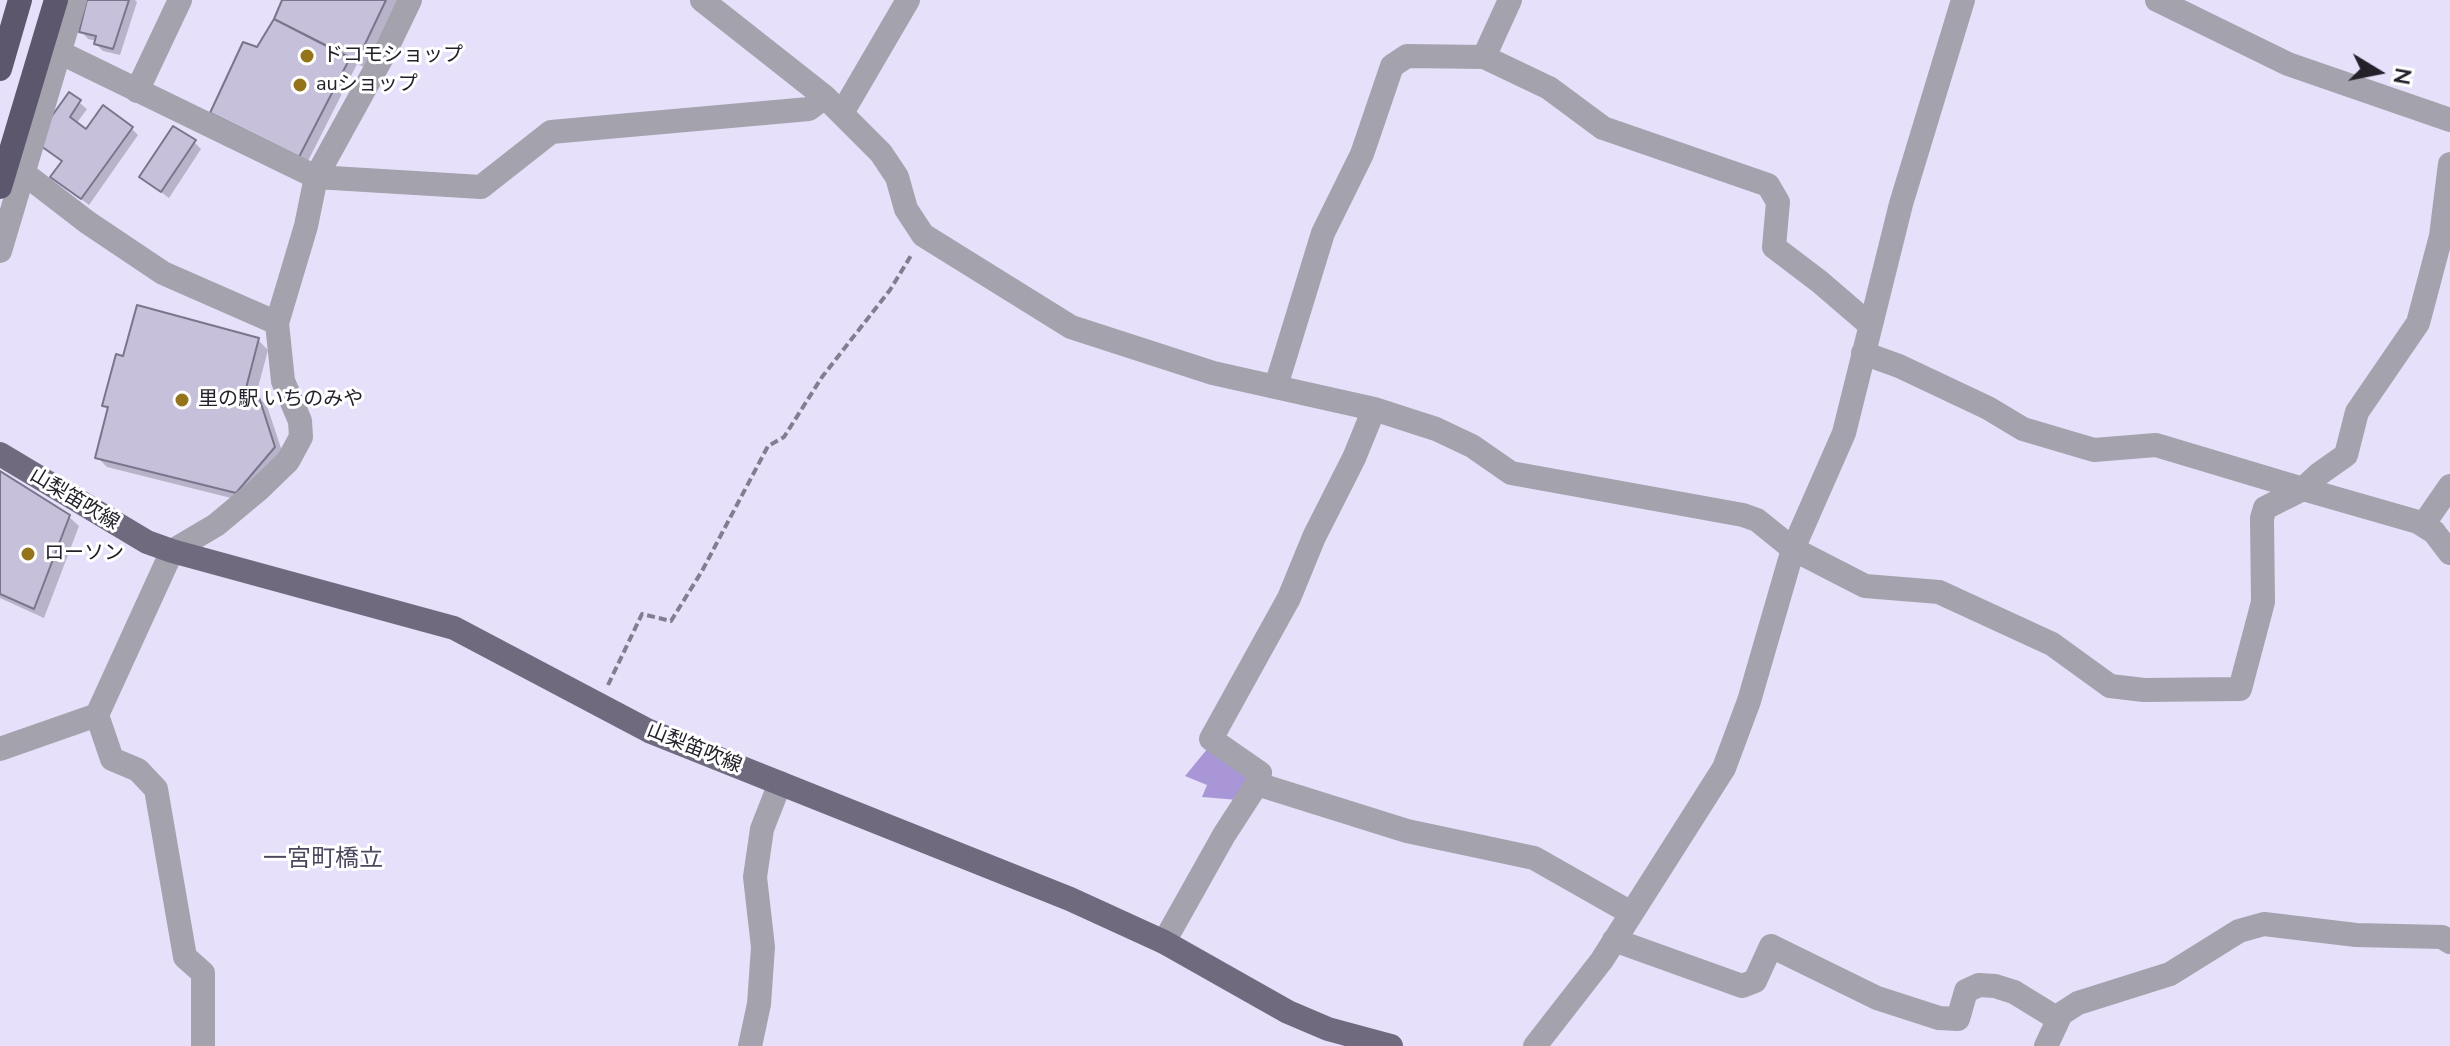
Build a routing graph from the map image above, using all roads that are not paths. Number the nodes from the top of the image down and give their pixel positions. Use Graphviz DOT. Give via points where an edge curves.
graph roads {
  1 [pos="20,0"];
  2 [pos="56,0"];
  3 [pos="75,0"];
  4 [pos="180,0"];
  5 [pos="410,0"];
  6 [pos="702,0"];
  7 [pos="908,0"];
  8 [pos="1510,0"];
  9 [pos="1963,0"];
  10 [pos="2157,0"];
  11 [pos="59,52"];
  12 [pos="1484,57"];
  13 [pos="0,69"];
  14 [pos="137,91"];
  15 [pos="834,105"];
  16 [pos="2450,120"];
  17 [pos="2450,164"];
  18 [pos="16,167"];
  19 [pos="316,177"];
  20 [pos="0,187"];
  21 [pos="0,251"];
  22 [pos="277,323"];
  23 [pos="1870,325"];
  24 [pos="1863,353"];
  25 [pos="1276,386"];
  26 [pos="1374,409"];
  27 [pos="0,454"];
  28 [pos="2450,486"];
  29 [pos="2303,489"];
  30 [pos="2423,525"];
  31 [pos="1793,549"];
  32 [pos="172,551"];
  33 [pos="2450,553"];
  34 [pos="97,715"];
  35 [pos="0,749"];
  36 [pos="780,783"];
  37 [pos="1257,784"];
  38 [pos="1631,913"];
  39 [pos="2447,937"];
  40 [pos="1614,940"];
  41 [pos="1164,942"];
  42 [pos="2058,1019"];
  43 [pos="203,1046"];
  44 [pos="750,1046"];
  45 [pos="1391,1046"];
  46 [pos="1535,1046"];
  47 [pos="2046,1046"];
  1 -- 13 [label="highway"];
  2 -- 18 [label="highway"];
  3 -- 11 [label="street"];
  4 -- 14 [label="street"];
  5 -- 19 [label="street"];
  6 -- 15 [label="street"];
  7 -- 15 [label="street"];
  8 -- 12 [label="street"];
  9 -- 23 [label="street"];
  10 -- 16 [label="street" via="2288,64"];
  11 -- 14 [label="street"];
  11 -- 18 [label="street"];
  12 -- 23 [label="street" via="1549,88 1603,128 1768,185 1778,202 1774,247"];
  12 -- 25 [label="street" via="1407,56 1392,66 1362,154 1323,233"];
  14 -- 19 [label="street"];
  15 -- 19 [label="street" via="551,132 481,187"];
  15 -- 25 [label="street" via="881,153 923,235 1071,327 1213,373"];
  17 -- 29 [label="street" via="2441,236 2418,323 2357,412 2346,455"];
  18 -- 20 [label="highway"];
  18 -- 21 [label="street"];
  18 -- 22 [label="street" via="163,273"];
  19 -- 22 [label="street"];
  22 -- 32 [label="street" via="283,381 301,437 288,461 258,490 216,525"];
  23 -- 24 [label="street"];
  24 -- 29 [label="street" via="2023,429 2094,450 2156,445"];
  24 -- 31 [label="street" via="1844,433"];
  25 -- 26 [label="street"];
  26 -- 31 [label="street" via="1460,440 1511,473 1743,515"];
  26 -- 37 [label="street" via="1289,598 1211,739 1260,773"];
  27 -- 32 [label="main road, 山梨笛吹線" via="124,530"];
  28 -- 30 [label="street"];
  29 -- 30 [label="street"];
  29 -- 31 [label="street" via="2265,508 2263,602 2240,689 2110,686 2052,644 1939,592 1865,586"];
  30 -- 33 [label="street"];
  31 -- 38 [label="street" via="1724,768"];
  32 -- 34 [label="street"];
  32 -- 36 [label="main road, 山梨笛吹線" via="454,628 649,731"];
  34 -- 35 [label="street"];
  34 -- 43 [label="street" via="112,759 138,770 156,789 185,957 203,973"];
  36 -- 41 [label="main road, 山梨笛吹線"];
  36 -- 44 [label="street" via="762,829 755,877 763,947"];
  37 -- 38 [label="street" via="1407,831 1534,858"];
  37 -- 41 [label="street"];
  38 -- 40 [label="street"];
  39 -- 42 [label="street" via="2356,935 2264,924 2239,931 2170,974 2078,1003"];
  40 -- 42 [label="street" via="1742,986 1755,981 1771,946 1877,998 1939,1018 1958,1019 1966,991 1979,985 2014,992"];
  40 -- 46 [label="street"];
  41 -- 45 [label="main road, 山梨笛吹線" via="1288,1012"];
  42 -- 47 [label="street"];
}
